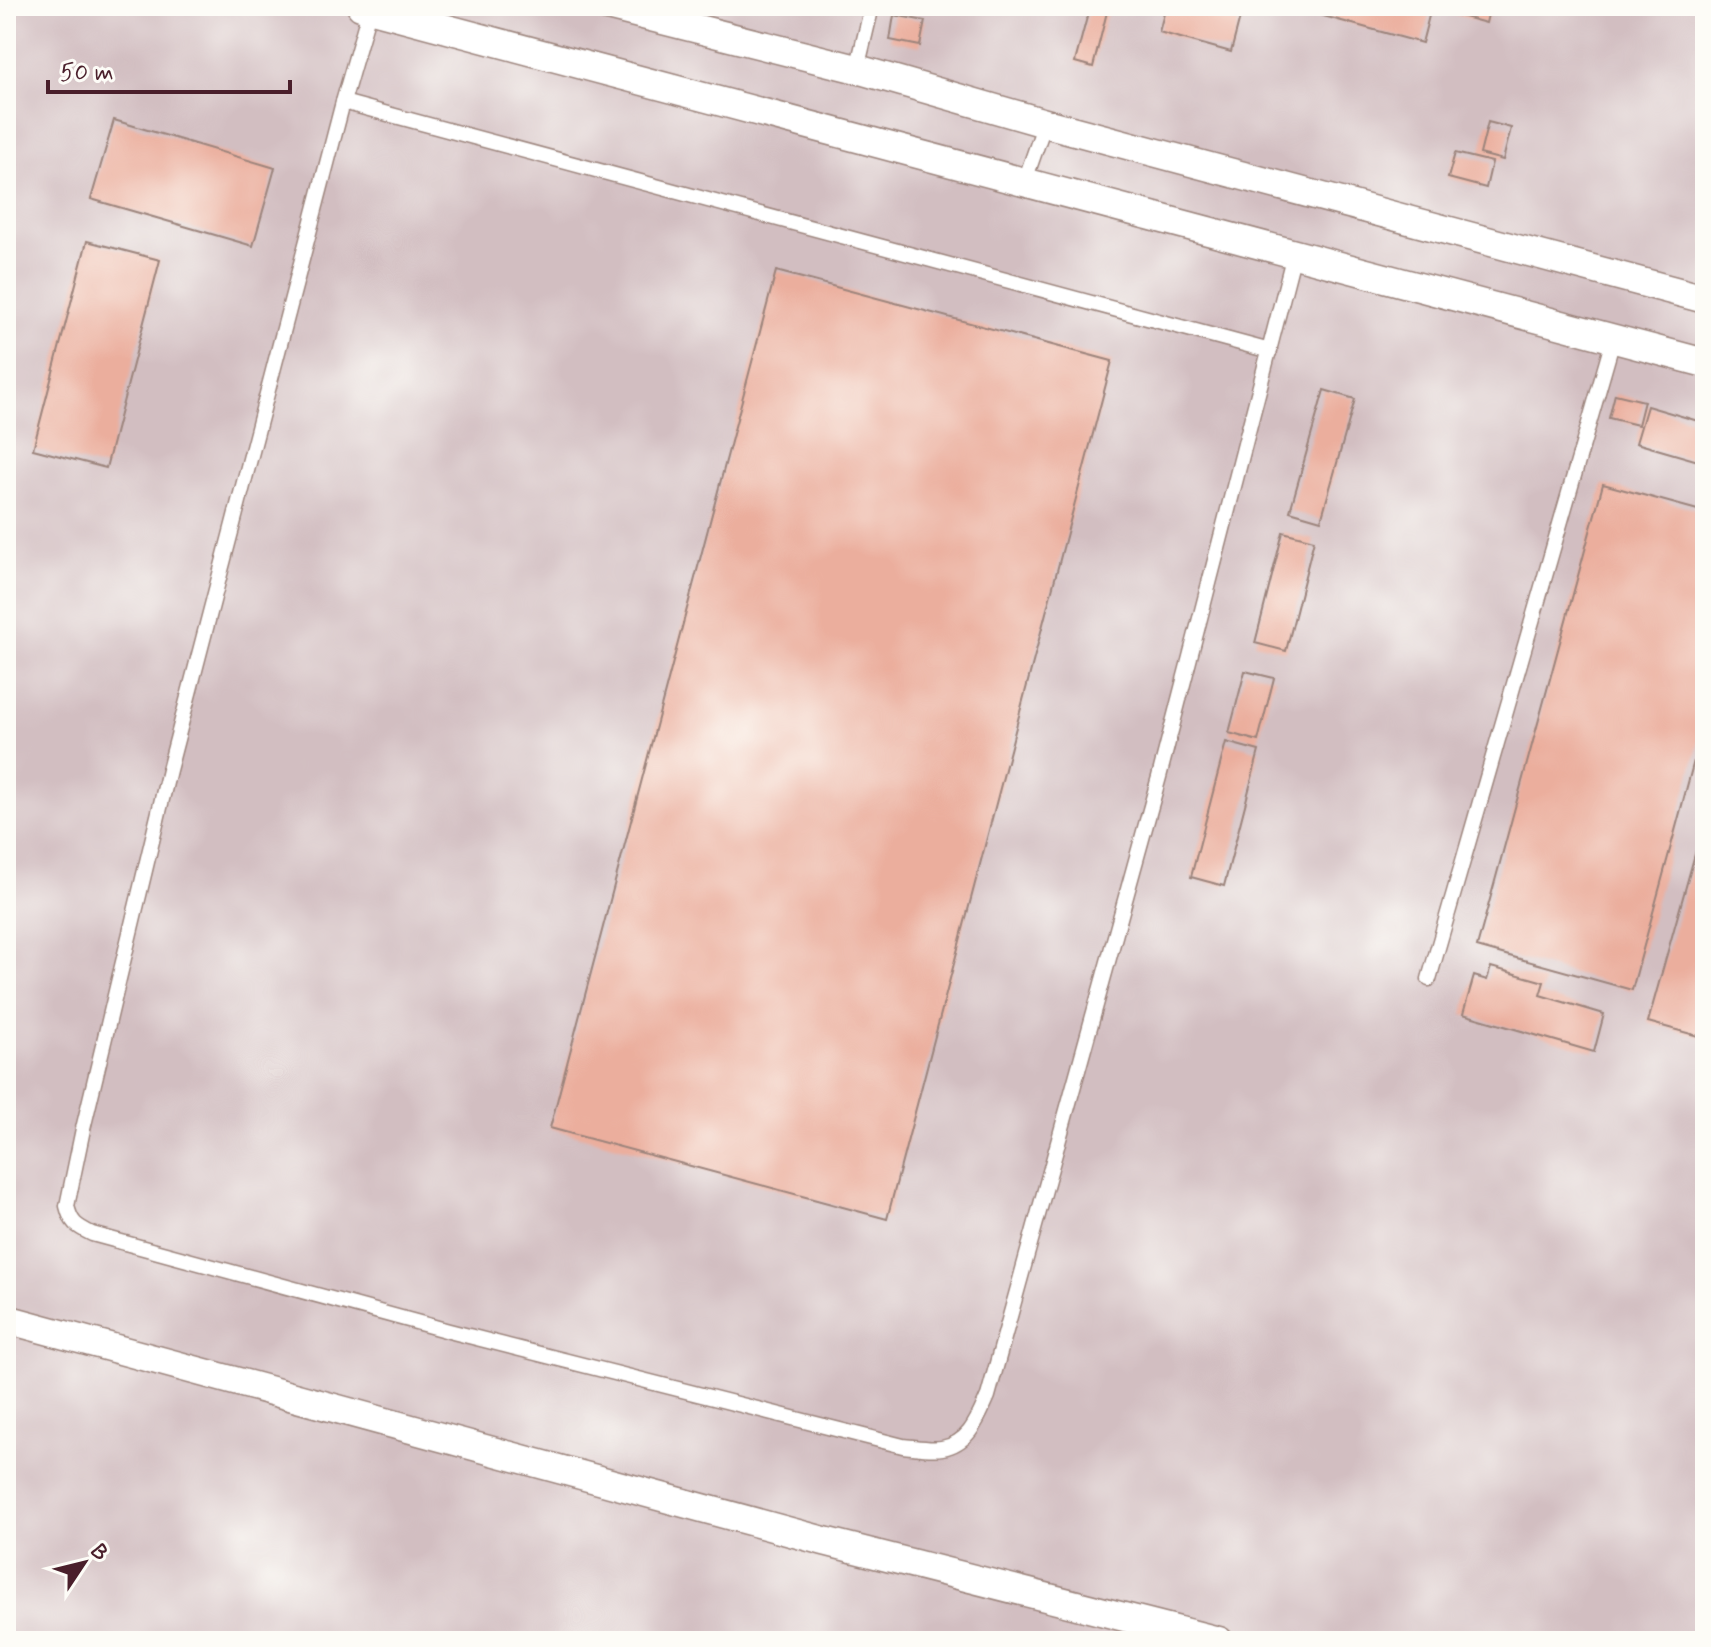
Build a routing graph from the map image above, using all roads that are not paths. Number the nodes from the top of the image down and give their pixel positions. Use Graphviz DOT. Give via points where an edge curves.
graph roads {
  1 [pos="607,6"];
  2 [pos="872,6"];
  3 [pos="366,7"];
  4 [pos="857,69"];
  5 [pos="343,102"];
  6 [pos="1045,123"];
  7 [pos="1024,183"];
  8 [pos="1294,254"];
  9 [pos="1705,299"];
  10 [pos="1613,340"];
  11 [pos="1270,351"];
  12 [pos="1705,363"];
  13 [pos="1429,979"];
  14 [pos="6,1319"];
  15 [pos="1219,1641"];
  1 -- 4 [label="street"];
  2 -- 4 [label="lane"];
  3 -- 5 [label="lane"];
  3 -- 7 [label="street"];
  4 -- 6 [label="street"];
  5 -- 11 [label="lane"];
  5 -- 11 [label="lane" via="169,770 67,1206 70,1218 92,1234 449,1331 903,1446 942,1448 972,1430 988,1396 1143,837"];
  6 -- 7 [label="lane"];
  6 -- 9 [label="street"];
  7 -- 8 [label="street"];
  8 -- 10 [label="street"];
  8 -- 11 [label="lane"];
  10 -- 12 [label="street"];
  10 -- 13 [label="lane"];
  14 -- 15 [label="street" via="809,1537"];
}
